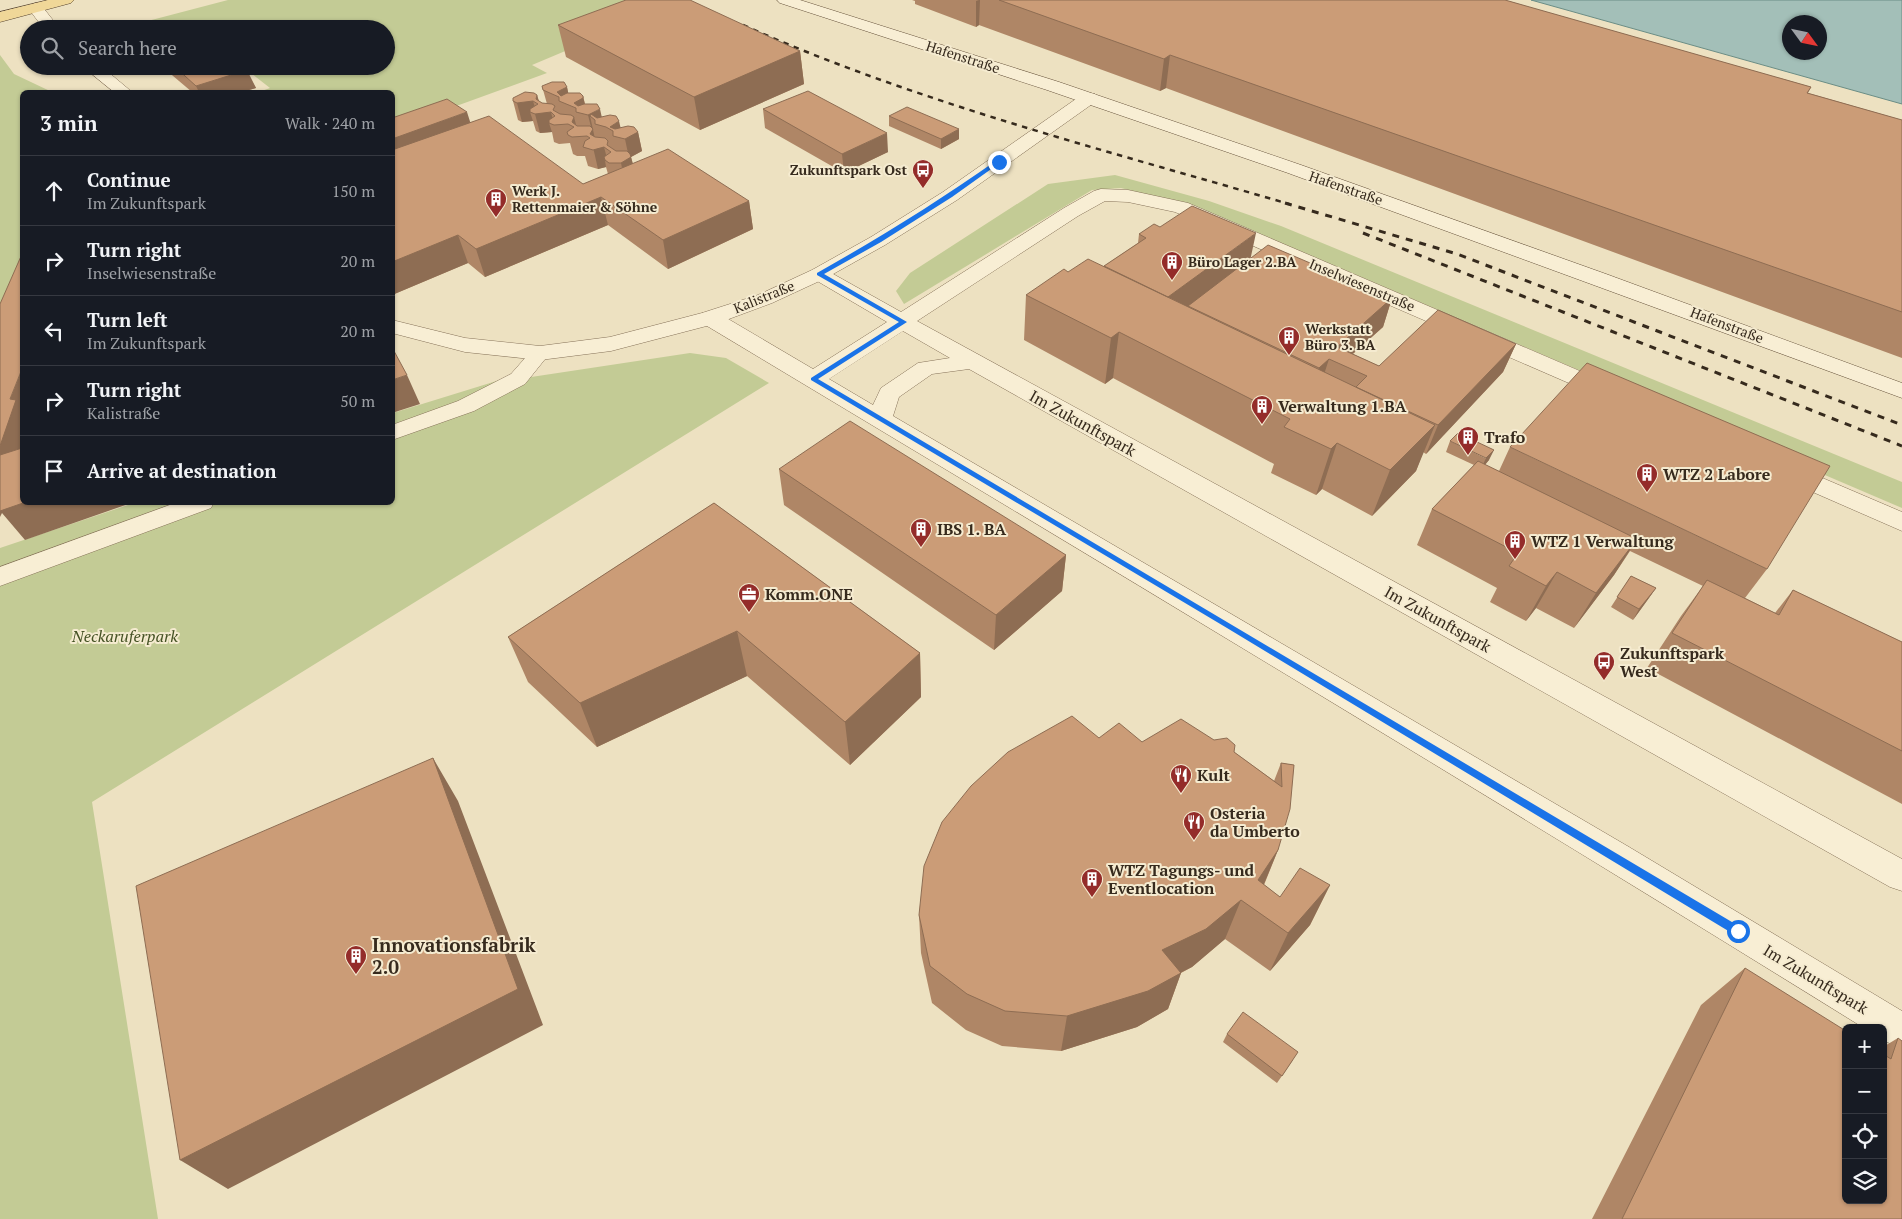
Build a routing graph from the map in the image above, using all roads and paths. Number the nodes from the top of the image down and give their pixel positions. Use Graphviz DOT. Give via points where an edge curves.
graph roads {
  1 [pos="66,0"];
  2 [pos="785,0"];
  3 [pos="36,8"];
  4 [pos="0,17"];
  5 [pos="45,20"];
  6 [pos="102,75"];
  7 [pos="121,90"];
  8 [pos="1089,98"];
  9 [pos="819,274"];
  10 [pos="710,318"];
  11 [pos="904,322"];
  12 [pos="395,327"];
  13 [pos="540,353"];
  14 [pos="973,362"];
  15 [pos="813,379"];
  16 [pos="1902,391"];
  17 [pos="1629,401"];
  18 [pos="880,420"];
  19 [pos="395,432"];
  20 [pos="1764,461"];
  21 [pos="195,505"];
  22 [pos="1902,522"];
  23 [pos="0,577"];
  24 [pos="1902,876"];
  25 [pos="1902,1031"];
  1 -- 3 [label="main road"];
  2 -- 8 [label="street, Hafenstraße"];
  3 -- 4 [label="main road"];
  3 -- 5 [label="street"];
  6 -- 7 [label="street"];
  8 -- 9 [label="street, Kalistraße" via="950,196"];
  8 -- 16 [label="street, Hafenstraße" via="1559,263"];
  9 -- 10 [label="street, Kalistraße" via="766,299"];
  9 -- 11 [label="street, Im Zukunftspark"];
  10 -- 13 [label="street, Kalistraße" via="611,344"];
  10 -- 15 [label="street, Im Zukunftspark"];
  11 -- 14 [label="street, Im Zukunftspark"];
  11 -- 15 [label="street, Inselwiesenstraße"];
  11 -- 17 [label="street, Inselwiesenstraße" via="1101,195 1128,196 1181,207"];
  12 -- 13 [label="street, Kalistraße" via="465,345"];
  13 -- 19 [label="lane" via="518,379 466,406"];
  14 -- 18 [label="street" via="926,368 889,393"];
  14 -- 24 [label="street, Im Zukunftspark"];
  15 -- 18 [label="street, Im Zukunftspark"];
  18 -- 25 [label="street, Im Zukunftspark" via="1592,842"];
  20 -- 22 [label="street"];
  21 -- 23 [label="lane"];
}
